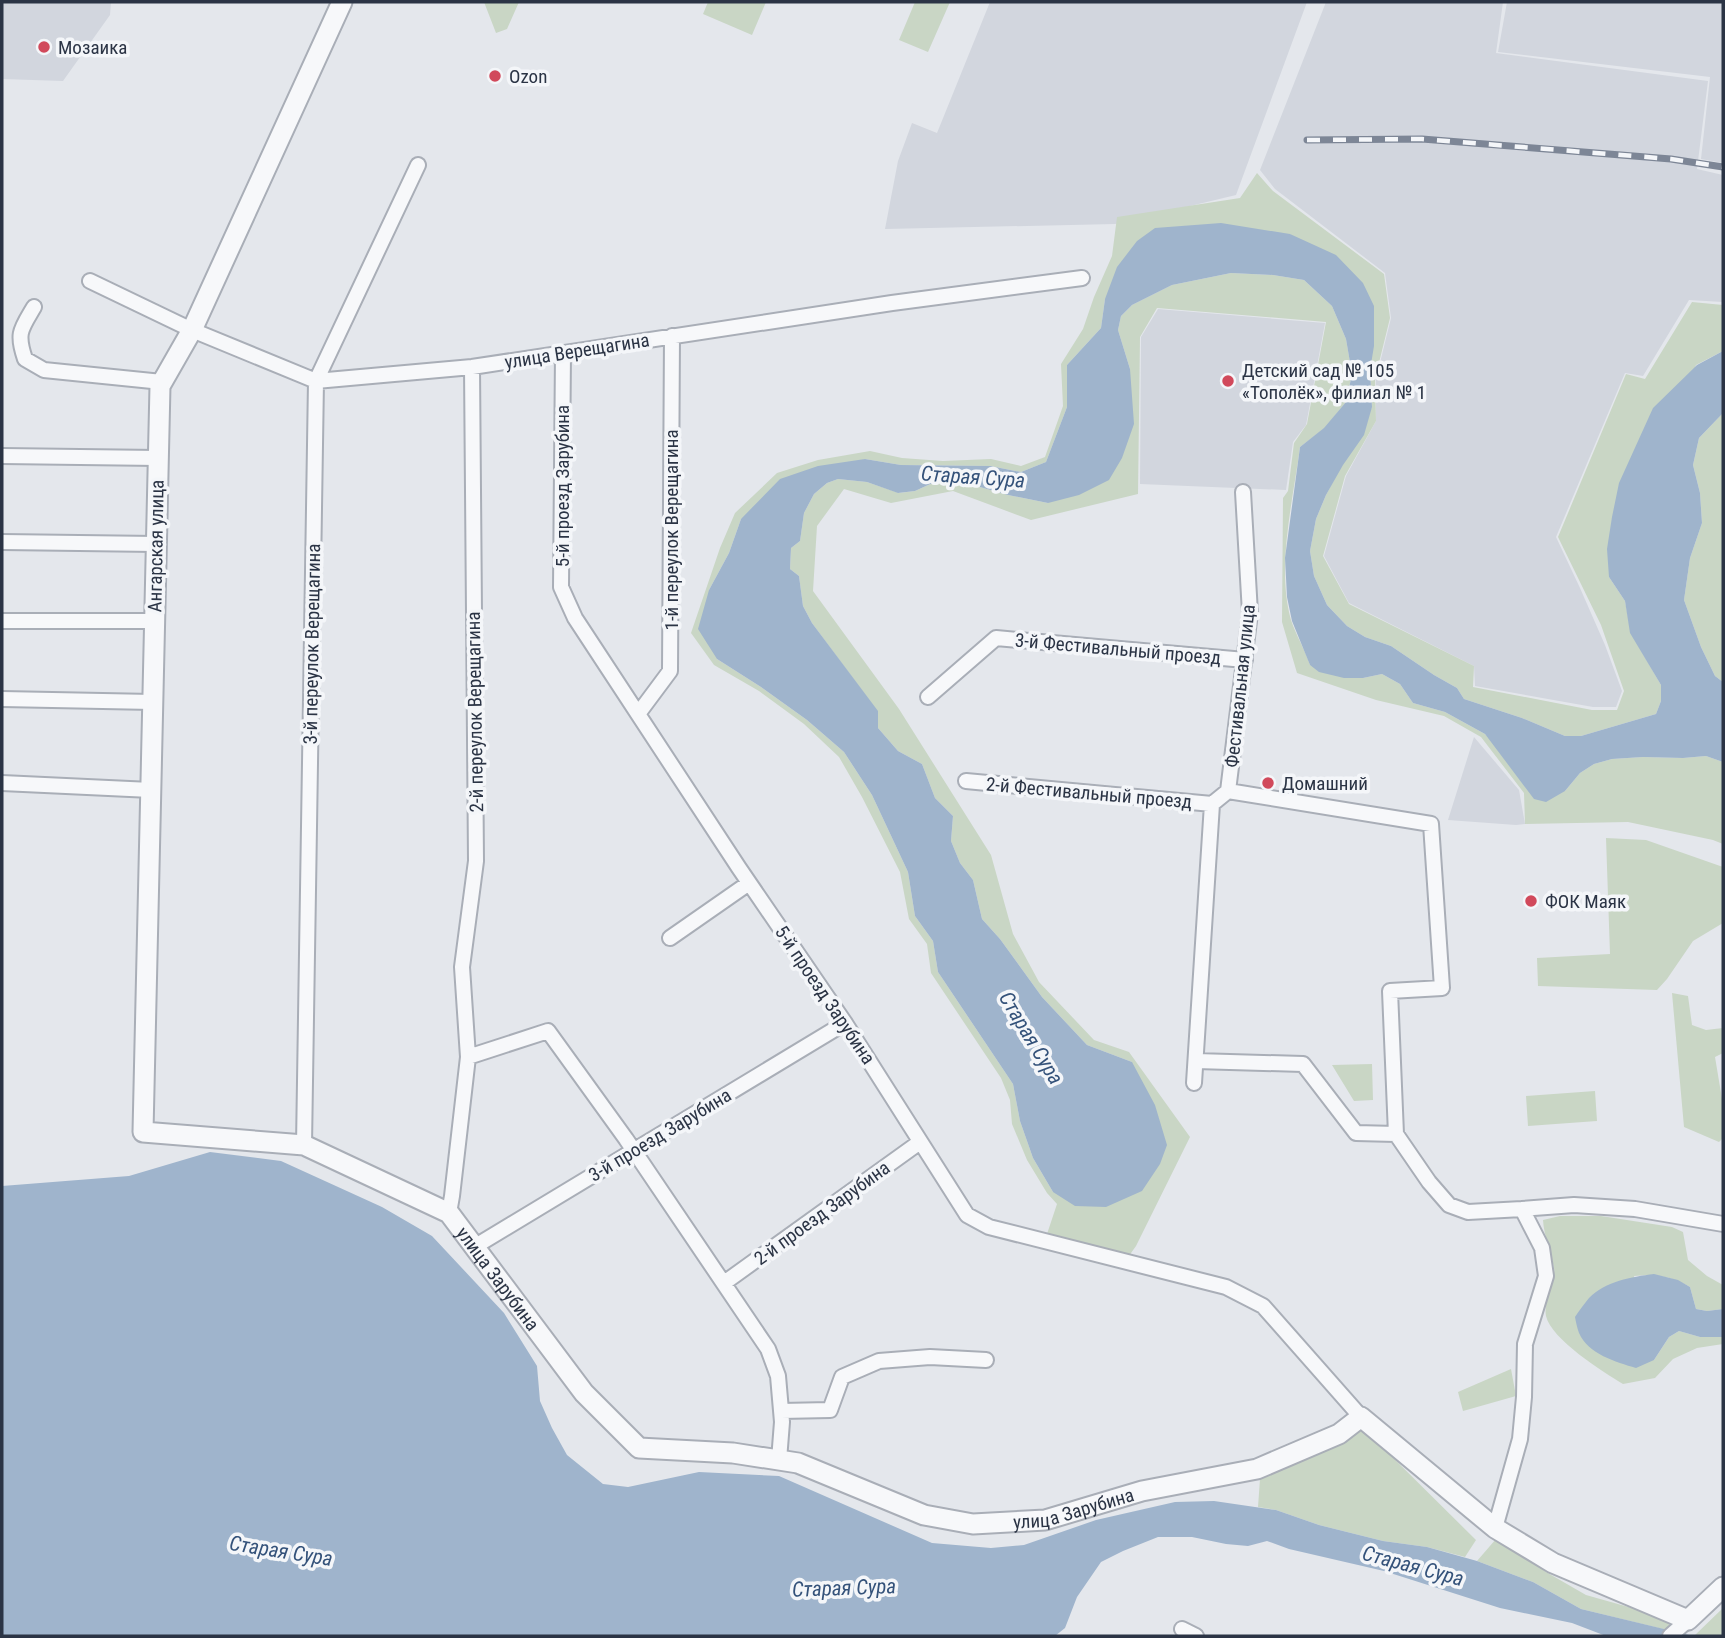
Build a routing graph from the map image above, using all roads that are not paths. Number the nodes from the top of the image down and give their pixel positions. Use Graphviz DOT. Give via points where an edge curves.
graph roads {
  1 [pos="342,2"];
  2 [pos="418,165"];
  3 [pos="1082,278"];
  4 [pos="90,281"];
  5 [pos="34,307"];
  6 [pos="192,330"];
  7 [pos="672,336"];
  8 [pos="563,353"];
  9 [pos="471,366"];
  10 [pos="316,381"];
  11 [pos="162,382"];
  12 [pos="2,456"];
  13 [pos="158,458"];
  14 [pos="1243,492"];
  15 [pos="2,542"];
  16 [pos="156,544"];
  17 [pos="2,621"];
  18 [pos="154,621"];
  19 [pos="1245,660"];
  20 [pos="928,697"];
  21 [pos="2,699"];
  22 [pos="153,702"];
  23 [pos="638,714"];
  24 [pos="966,781"];
  25 [pos="2,783"];
  26 [pos="150,790"];
  27 [pos="1228,791"];
  28 [pos="1212,804"];
  29 [pos="749,883"];
  30 [pos="670,938"];
  31 [pos="845,1023"];
  32 [pos="468,1057"];
  33 [pos="1196,1062"];
  34 [pos="1194,1083"];
  35 [pos="143,1132"];
  36 [pos="1396,1134"];
  37 [pos="920,1142"];
  38 [pos="304,1145"];
  39 [pos="635,1150"];
  40 [pos="1522,1209"];
  41 [pos="449,1213"];
  42 [pos="1723,1224"];
  43 [pos="474,1247"];
  44 [pos="724,1283"];
  45 [pos="986,1360"];
  46 [pos="781,1410"];
  47 [pos="1361,1418"];
  48 [pos="779,1460"];
  49 [pos="1495,1528"];
  50 [pos="1723,1587"];
  51 [pos="1688,1620"];
  52 [pos="1182,1629"];
  53 [pos="1196,1636"];
  54 [pos="1670,1636"];
  1 -- 6 [label="street, Ангарская улица"];
  2 -- 10 [label="street, 3-й переулок Верещагина"];
  3 -- 7 [label="street, улица Верещагина"];
  4 -- 6 [label="street, улица Верещагина"];
  5 -- 11 [label="street" via="21,329 24,359 44,370"];
  6 -- 10 [label="street, улица Верещагина"];
  6 -- 11 [label="street, Ангарская улица"];
  7 -- 8 [label="street, улица Верещагина"];
  7 -- 23 [label="street, 1-й переулок Верещагина" via="670,671"];
  8 -- 9 [label="street, улица Верещагина"];
  8 -- 23 [label="street, 5-й проезд Зарубина" via="561,587 575,618"];
  9 -- 10 [label="street, улица Верещагина"];
  9 -- 32 [label="street, 2-й переулок Верещагина" via="476,861 462,967"];
  10 -- 38 [label="street, 3-й переулок Верещагина"];
  11 -- 13 [label="street, Ангарская улица"];
  12 -- 13 [label="street"];
  13 -- 16 [label="street, Ангарская улица"];
  14 -- 19 [label="street, Фестивальная улица" via="1250,613"];
  15 -- 16 [label="street"];
  16 -- 18 [label="street, Ангарская улица"];
  17 -- 18 [label="street"];
  18 -- 22 [label="street, Ангарская улица"];
  19 -- 20 [label="street, 3-й Фестивальный проезд" via="996,638"];
  19 -- 27 [label="street, Фестивальная улица"];
  21 -- 22 [label="street"];
  22 -- 26 [label="street, Ангарская улица"];
  23 -- 29 [label="street, 5-й проезд Зарубина"];
  24 -- 28 [label="street, 2-й Фестивальный проезд"];
  25 -- 26 [label="street"];
  26 -- 35 [label="street, Ангарская улица"];
  27 -- 28 [label="street, Фестивальная улица"];
  27 -- 36 [label="street" via="1432,824 1442,988 1390,991"];
  28 -- 33 [label="street"];
  29 -- 30 [label="street"];
  29 -- 31 [label="street, 5-й проезд Зарубина"];
  31 -- 37 [label="street, 5-й проезд Зарубина"];
  31 -- 39 [label="street, 3-й проезд Зарубина"];
  32 -- 39 [label="street" via="548,1031"];
  32 -- 41 [label="street, 2-й переулок Верещагина"];
  33 -- 34 [label="street"];
  33 -- 36 [label="street" via="1303,1064 1356,1133"];
  35 -- 38 [label="street, улица Зарубина"];
  36 -- 40 [label="street" via="1449,1205 1468,1212"];
  37 -- 44 [label="street, 2-й проезд Зарубина"];
  37 -- 47 [label="street, 5-й проезд Зарубина" via="967,1215 989,1227 1226,1287 1263,1306"];
  38 -- 41 [label="street, улица Зарубина"];
  39 -- 43 [label="street, 3-й проезд Зарубина"];
  39 -- 44 [label="street"];
  40 -- 42 [label="street" via="1574,1205 1635,1209"];
  40 -- 49 [label="street" via="1542,1248 1546,1276 1525,1344 1520,1439"];
  41 -- 43 [label="street, улица Зарубина"];
  43 -- 48 [label="street, улица Зарубина" via="584,1393 639,1448"];
  44 -- 46 [label="street" via="768,1349 778,1376"];
  45 -- 46 [label="street" via="930,1357 879,1361 842,1377 830,1410"];
  46 -- 48 [label="street"];
  47 -- 48 [label="street, улица Зарубина" via="1339,1434 1257,1469 1142,1491 1045,1520 973,1524 924,1515 798,1463"];
  47 -- 49 [label="street"];
  49 -- 51 [label="street" via="1553,1563"];
  50 -- 51 [label="street"];
  51 -- 54 [label="street"];
  52 -- 53 [label="street"];
}
